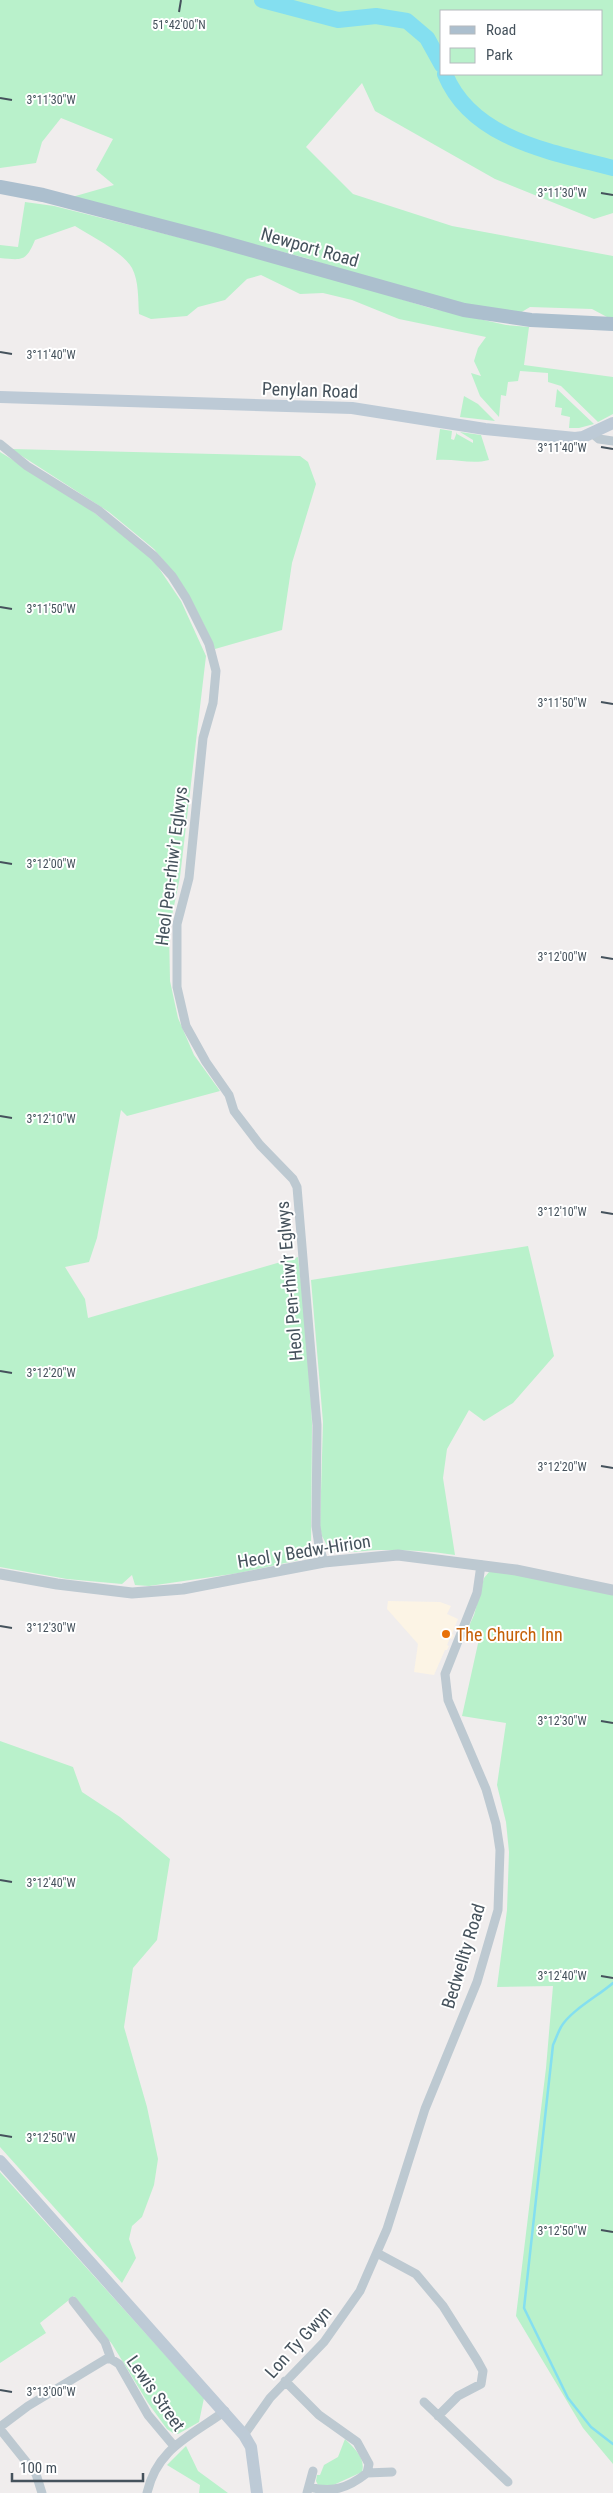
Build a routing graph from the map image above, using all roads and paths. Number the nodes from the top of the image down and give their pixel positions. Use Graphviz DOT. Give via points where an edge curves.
graph roads {
  1 [pos="0,187"];
  2 [pos="613,324"];
  3 [pos="0,397"];
  4 [pos="613,423"];
  5 [pos="592,433"];
  6 [pos="613,441"];
  7 [pos="0,444"];
  8 [pos="324,1562"];
  9 [pos="481,1564"];
  10 [pos="0,1574"];
  11 [pos="613,1590"];
  12 [pos="0,2161"];
  13 [pos="393,2212"];
  14 [pos="377,2253"];
  15 [pos="73,2301"];
  16 [pos="111,2359"];
  17 [pos="285,2381"];
  18 [pos="424,2402"];
  19 [pos="225,2411"];
  20 [pos="438,2416"];
  21 [pos="0,2428"];
  22 [pos="244,2435"];
  23 [pos="174,2446"];
  24 [pos="313,2471"];
  25 [pos="392,2472"];
  26 [pos="367,2473"];
  27 [pos="508,2482"];
  28 [pos="308,2490"];
  29 [pos="42,2493"];
  30 [pos="147,2493"];
  31 [pos="257,2493"];
  1 -- 2 [label="main road, Newport Road" via="43,195 215,240 464,310 532,320"];
  3 -- 5 [label="main road, Penylan Road" via="352,408 575,438"];
  4 -- 5 [label="main road, Penylan Road"];
  5 -- 6 [label="street" via="599,439"];
  7 -- 8 [label="street, Heol Pen-rhiw'r Eglwys" via="27,466 98,510 154,556 186,598 209,644 216,671 213,703 203,738 189,878 177,924 177,987 186,1026 229,1096 234,1112 297,1187 317,1424 316,1526"];
  8 -- 9 [label="street, Heol y Bedw-Hirion" via="398,1555"];
  8 -- 10 [label="street, Heol y Bedw-Hirion" via="183,1589 132,1593"];
  9 -- 11 [label="street, Heol y Bedw-Hirion"];
  9 -- 13 [label="street, Bedwellty Road" via="477,1593 445,1674 455,1718 486,1789 496,1824 500,1850 498,1910 477,1982 425,2109"];
  12 -- 19 [label="main road"];
  13 -- 14 [label="street, Lon Ty Gwyn"];
  14 -- 17 [label="street, Lon Ty Gwyn" via="360,2291 344,2315 324,2342"];
  14 -- 20 [label="street" via="416,2274 424,2282 443,2306 483,2371 482,2384 458,2396"];
  15 -- 16 [label="street, Lewis Street" via="105,2342"];
  16 -- 21 [label="street, Lewis Street" via="69,2380"];
  16 -- 23 [label="street, Lewis Street" via="119,2364 148,2415"];
  17 -- 22 [label="street, Lon Ty Gwyn"];
  17 -- 26 [label="street" via="319,2415 357,2442 369,2464"];
  18 -- 20 [label="street"];
  19 -- 22 [label="main road"];
  19 -- 23 [label="street"];
  20 -- 27 [label="street"];
  21 -- 29 [label="street" via="36,2474"];
  22 -- 31 [label="main road" via="251,2447"];
  23 -- 30 [label="street" via="156,2467"];
  24 -- 28 [label="street"];
  25 -- 26 [label="street"];
  26 -- 28 [label="street" via="334,2492"];
}
